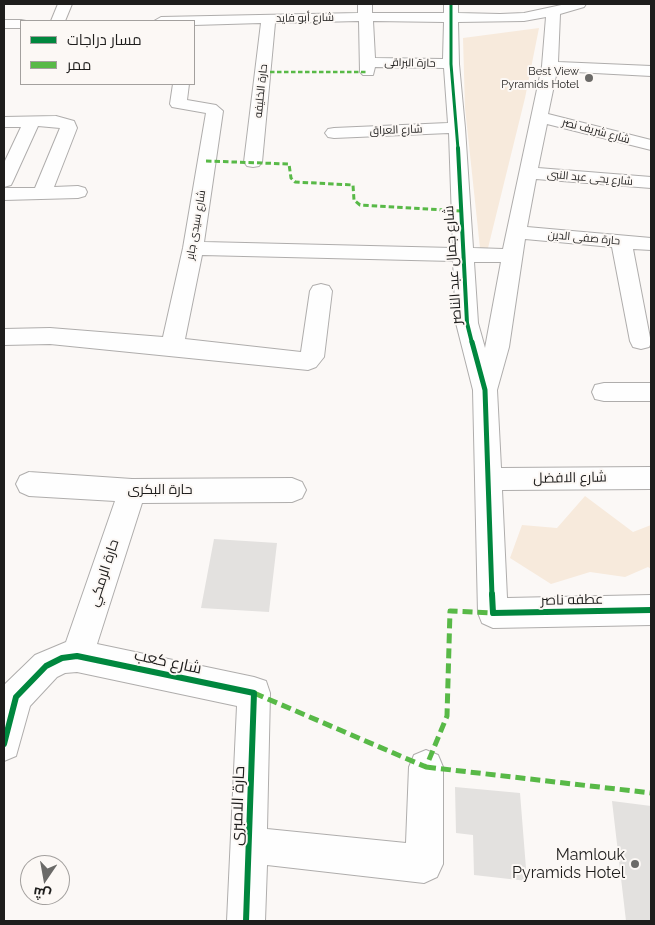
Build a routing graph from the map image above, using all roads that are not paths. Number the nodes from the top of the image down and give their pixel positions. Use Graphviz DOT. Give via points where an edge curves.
graph roads {
  1 [pos="65,4"];
  2 [pos="205,4"];
  3 [pos="278,4"];
  4 [pos="579,4"];
  5 [pos="366,10"];
  6 [pos="450,11"];
  7 [pos="553,12"];
  8 [pos="272,19"];
  9 [pos="58,20"];
  10 [pos="4,24"];
  11 [pos="20,24"];
  12 [pos="198,25"];
  13 [pos="451,64"];
  14 [pos="550,66"];
  15 [pos="651,71"];
  16 [pos="181,85"];
  17 [pos="540,117"];
  18 [pos="4,122"];
  19 [pos="32,122"];
  20 [pos="457,128"];
  21 [pos="334,132"];
  22 [pos="651,145"];
  23 [pos="253,162"];
  24 [pos="5,173"];
  25 [pos="528,173"];
  26 [pos="651,183"];
  27 [pos="78,192"];
  28 [pos="42,193"];
  29 [pos="4,194"];
  30 [pos="516,232"];
  31 [pos="621,242"];
  32 [pos="651,244"];
  33 [pos="193,248"];
  34 [pos="462,253"];
  35 [pos="512,256"];
  36 [pos="321,291"];
  37 [pos="4,337"];
  38 [pos="641,341"];
  39 [pos="172,346"];
  40 [pos="485,390"];
  41 [pos="604,392"];
  42 [pos="651,392"];
  43 [pos="489,478"];
  44 [pos="651,478"];
  45 [pos="29,484"];
  46 [pos="292,490"];
  47 [pos="132,491"];
  48 [pos="651,610"];
  49 [pos="494,613"];
  50 [pos="77,656"];
  51 [pos="254,692"];
  52 [pos="4,744"];
  53 [pos="426,767"];
  54 [pos="249,844"];
  55 [pos="246,921"];
  1 -- 9 [label="street"];
  2 -- 12 [label="street"];
  3 -- 8 [label="street, حارة الخليفه"];
  4 -- 7 [label="street, شارع أبو فايد"];
  5 -- 6 [label="street, شارع أبو فايد"];
  5 -- 8 [label="street, شارع أبو فايد"];
  5 -- 13 [label="street, حارة البراقى" via="368,67"];
  6 -- 7 [label="street, شارع أبو فايد" via="524,17"];
  6 -- 13 [label="street, شارع جمال عبد الناصر"];
  7 -- 14 [label="street, شارع جمال عبد الناصر"];
  8 -- 12 [label="street, شارع أبو فايد"];
  8 -- 23 [label="street, حارة الخليفه"];
  10 -- 11 [label="street"];
  13 -- 20 [label="street, شارع جمال عبد الناصر"];
  14 -- 15 [label="street"];
  14 -- 17 [label="street, شارع جمال عبد الناصر"];
  16 -- 33 [label="street, شارع سيدى جابر" via="178,104 207,107 214,111"];
  17 -- 22 [label="street, شارع شريف نصر"];
  17 -- 25 [label="street, شارع جمال عبد الناصر"];
  18 -- 19 [label="street"];
  19 -- 24 [label="street"];
  19 -- 28 [label="street" via="61,122 69,128"];
  20 -- 21 [label="street, شارع العراق"];
  20 -- 34 [label="street, شارع جمال عبد الناصر"];
  25 -- 26 [label="street, شارع يحى عبد النبى"];
  25 -- 30 [label="street, شارع جمال عبد الناصر"];
  27 -- 28 [label="street"];
  28 -- 29 [label="street"];
  30 -- 31 [label="street, حارة صفى الدين"];
  30 -- 35 [label="street, شارع جمال عبد الناصر"];
  31 -- 32 [label="street, حارة صفى الدين"];
  31 -- 38 [label="street"];
  33 -- 34 [label="street"];
  33 -- 39 [label="street, شارع سيدى جابر"];
  34 -- 35 [label="street"];
  34 -- 40 [label="street, شارع جمال عبد الناصر" via="467,323"];
  35 -- 40 [label="street, شارع جمال عبد الناصر" via="497,347"];
  36 -- 39 [label="street" via="310,360"];
  37 -- 39 [label="street" via="50,336"];
  40 -- 43 [label="street, شارع جمال عبد الناصر"];
  41 -- 42 [label="street"];
  43 -- 44 [label="street, شارع الافضل"];
  43 -- 49 [label="street, شارع جمال عبد الناصر"];
  45 -- 47 [label="street, حارة البكرى"];
  46 -- 47 [label="street, حارة البكرى"];
  47 -- 50 [label="street, حارة الرمكي"];
  48 -- 49 [label="street, عطفه ناصر"];
  50 -- 51 [label="street, شارع كعب"];
  50 -- 52 [label="street" via="62,658 46,666 16,697"];
  51 -- 54 [label="street, حارة الامبرى"];
  53 -- 54 [label="street" via="424,864"];
  54 -- 55 [label="street, حارة الامبرى"];
}
